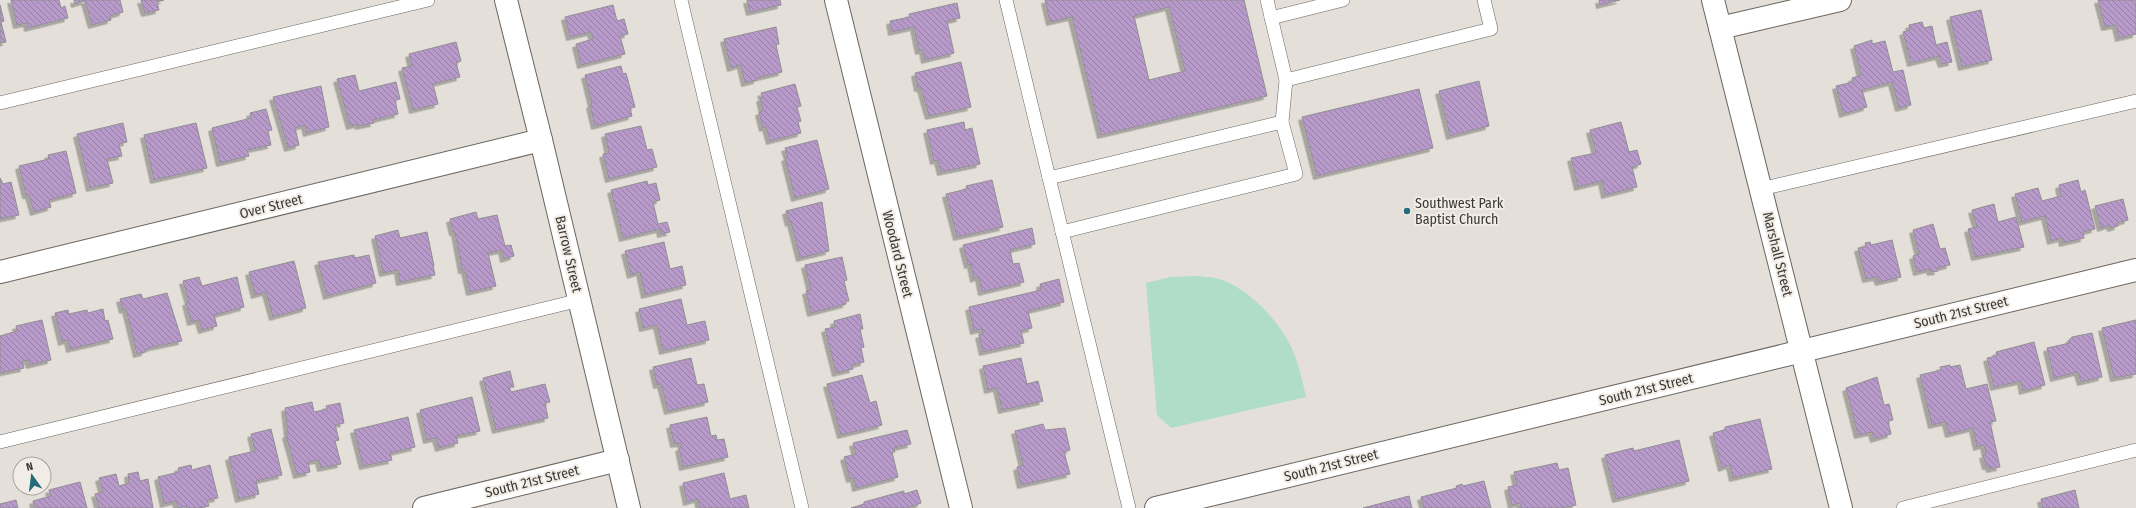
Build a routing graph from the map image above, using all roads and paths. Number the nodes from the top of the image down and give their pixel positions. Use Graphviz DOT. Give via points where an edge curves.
graph roads {
  1 [pos="428,0"];
  2 [pos="506,0"];
  3 [pos="681,0"];
  4 [pos="836,0"];
  5 [pos="1006,0"];
  6 [pos="1267,0"];
  7 [pos="1343,0"];
  8 [pos="1484,0"];
  9 [pos="1713,0"];
  10 [pos="1840,0"];
  11 [pos="1304,5"];
  12 [pos="1271,18"];
  13 [pos="1720,28"];
  14 [pos="1286,80"];
  15 [pos="2136,102"];
  16 [pos="0,103"];
  17 [pos="1282,122"];
  18 [pos="541,140"];
  19 [pos="1049,178"];
  20 [pos="1761,189"];
  21 [pos="1062,232"];
  22 [pos="2136,270"];
  23 [pos="0,272"];
  24 [pos="580,300"];
  25 [pos="1802,351"];
  26 [pos="0,442"];
  27 [pos="2136,450"];
  28 [pos="618,460"];
  29 [pos="424,508"];
  30 [pos="629,508"];
  31 [pos="802,508"];
  32 [pos="961,508"];
  33 [pos="1129,508"];
  34 [pos="1156,508"];
  35 [pos="1841,508"];
  36 [pos="1903,508"];
  1 -- 16 [label="lane"];
  2 -- 18 [label="street, Barrow Street"];
  3 -- 31 [label="lane"];
  4 -- 32 [label="street, Woodard Street"];
  5 -- 19 [label="lane"];
  6 -- 12 [label="lane"];
  7 -- 11 [label="lane"];
  8 -- 14 [label="lane" via="1491,29"];
  9 -- 13 [label="street, Marshall Street"];
  10 -- 13 [label="street"];
  11 -- 12 [label="lane"];
  12 -- 14 [label="lane"];
  13 -- 20 [label="street, Marshall Street"];
  14 -- 17 [label="lane"];
  15 -- 20 [label="lane"];
  17 -- 19 [label="lane"];
  17 -- 21 [label="lane" via="1296,174"];
  18 -- 23 [label="street, Over Street"];
  18 -- 24 [label="street, Barrow Street"];
  19 -- 21 [label="lane"];
  20 -- 25 [label="street, Marshall Street"];
  21 -- 33 [label="lane"];
  22 -- 25 [label="street, South 21st Street"];
  24 -- 26 [label="lane"];
  24 -- 28 [label="street, Barrow Street"];
  25 -- 34 [label="street, South 21st Street"];
  25 -- 35 [label="street, Marshall Street"];
  27 -- 36 [label="lane"];
  28 -- 29 [label="street, South 21st Street"];
  28 -- 30 [label="street, Barrow Street"];
}
